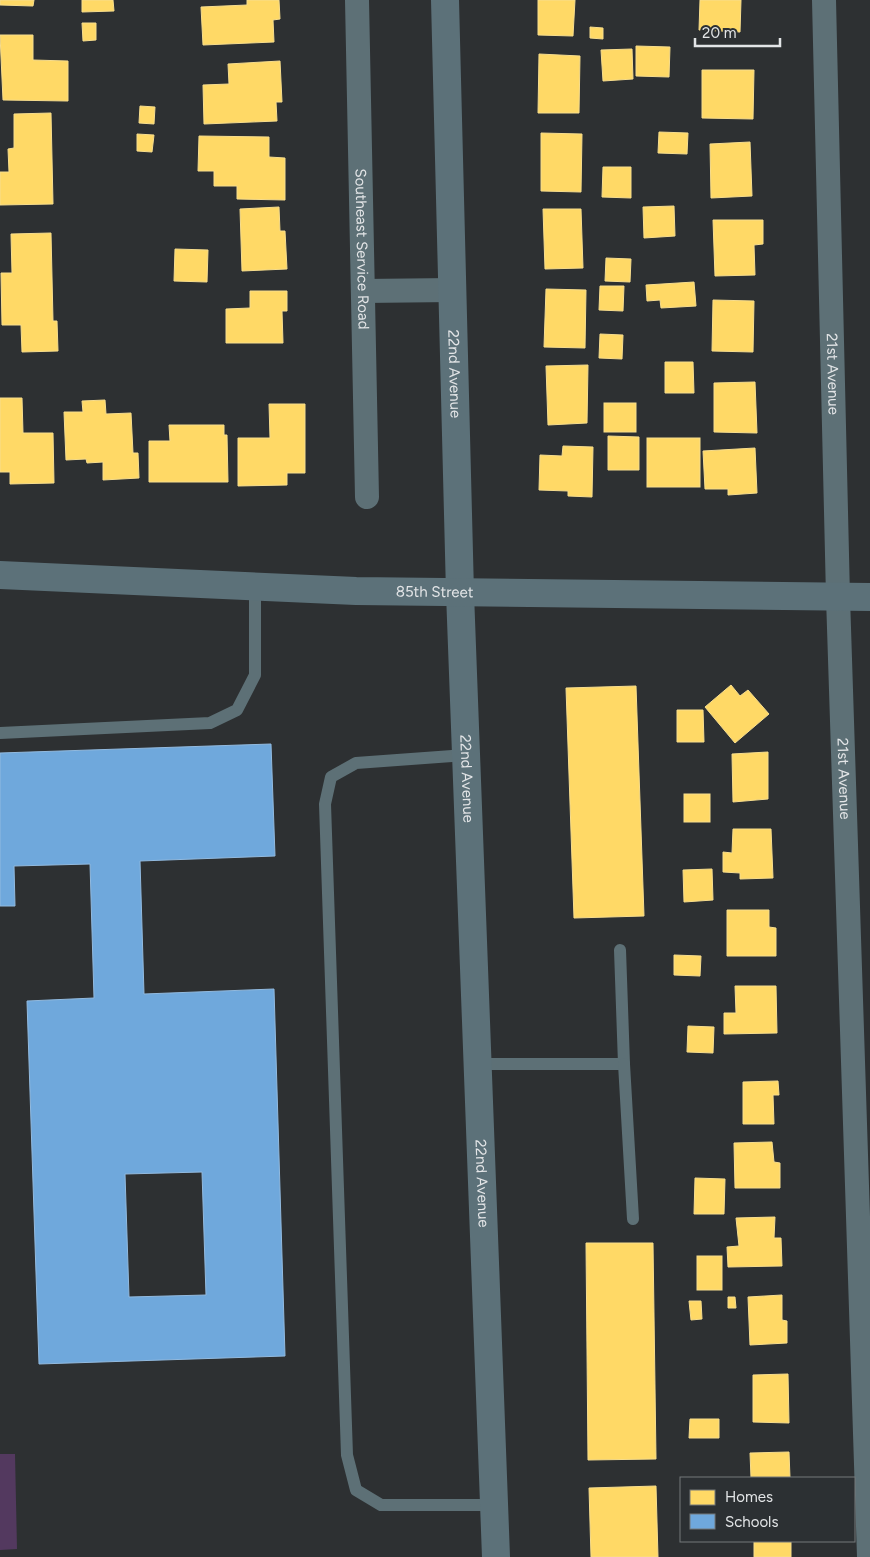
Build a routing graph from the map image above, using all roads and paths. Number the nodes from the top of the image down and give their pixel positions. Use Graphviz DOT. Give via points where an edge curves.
graph roads {
  1 [pos="357,0"];
  2 [pos="446,0"];
  3 [pos="824,0"];
  4 [pos="453,290"];
  5 [pos="363,291"];
  6 [pos="367,496"];
  7 [pos="0,575"];
  8 [pos="255,587"];
  9 [pos="460,593"];
  10 [pos="838,597"];
  11 [pos="870,597"];
  12 [pos="0,733"];
  13 [pos="466,755"];
  14 [pos="620,950"];
  15 [pos="478,1064"];
  16 [pos="624,1064"];
  17 [pos="633,1219"];
  18 [pos="494,1505"];
  19 [pos="496,1557"];
  20 [pos="869,1557"];
  1 -- 5 [label="street, Southeast Service Road"];
  2 -- 4 [label="street, 22nd Avenue"];
  3 -- 10 [label="street, 21st Avenue"];
  4 -- 5 [label="street"];
  4 -- 9 [label="street, 22nd Avenue"];
  5 -- 6 [label="street, Southeast Service Road"];
  7 -- 8 [label="street, 85th Street"];
  8 -- 9 [label="street, 85th Street"];
  8 -- 12 [label="lane" via="255,675 237,710 210,723"];
  9 -- 10 [label="street, 85th Street"];
  9 -- 13 [label="street, 22nd Avenue"];
  10 -- 11 [label="street, 85th Street"];
  10 -- 20 [label="street, 21st Avenue"];
  13 -- 15 [label="street, 22nd Avenue"];
  13 -- 18 [label="lane" via="356,763 331,776 325,804 347,1445 356,1490 382,1505"];
  14 -- 16 [label="lane"];
  15 -- 16 [label="lane"];
  15 -- 18 [label="street, 22nd Avenue"];
  16 -- 17 [label="lane"];
  18 -- 19 [label="street, 22nd Avenue"];
}
